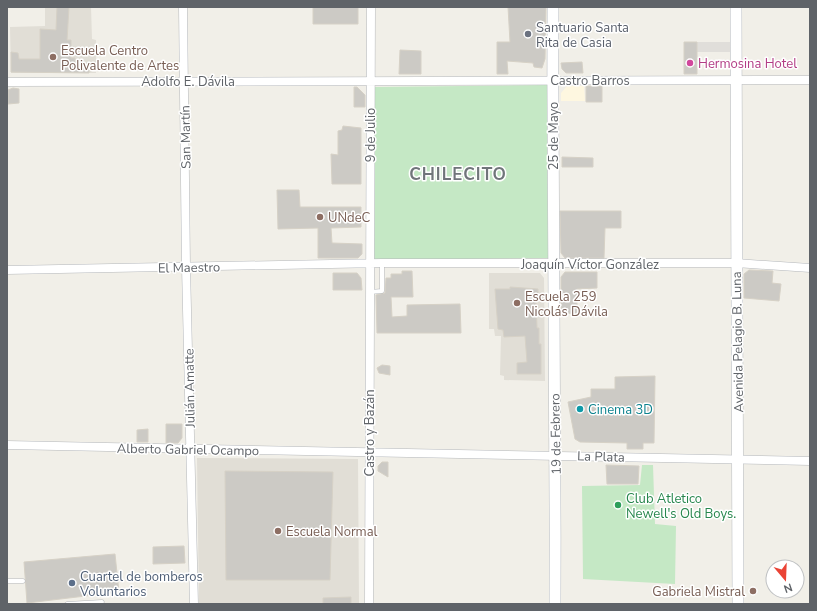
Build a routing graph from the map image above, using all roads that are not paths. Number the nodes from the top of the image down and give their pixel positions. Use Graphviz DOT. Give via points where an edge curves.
graph roads {
  1 [pos="183,7"];
  2 [pos="371,7"];
  3 [pos="553,7"];
  4 [pos="736,7"];
  5 [pos="553,80"];
  6 [pos="810,80"];
  7 [pos="184,81"];
  8 [pos="736,81"];
  9 [pos="7,82"];
  10 [pos="369,82"];
  11 [pos="370,263"];
  12 [pos="382,263"];
  13 [pos="736,263"];
  14 [pos="553,264"];
  15 [pos="186,267"];
  16 [pos="810,268"];
  17 [pos="7,270"];
  18 [pos="370,292"];
  19 [pos="7,445"];
  20 [pos="191,449"];
  21 [pos="368,452"];
  22 [pos="556,455"];
  23 [pos="738,460"];
  24 [pos="810,461"];
  25 [pos="7,581"];
  26 [pos="23,581"];
  27 [pos="102,602"];
  28 [pos="66,604"];
  29 [pos="194,604"];
  30 [pos="369,604"];
  31 [pos="555,604"];
  32 [pos="738,604"];
  1 -- 7 [label="street, San Martín"];
  2 -- 10 [label="street, 9 de Julio"];
  3 -- 5 [label="main road, 25 de Mayo"];
  4 -- 8 [label="main road, Avenida Pelagio B. Luna"];
  5 -- 8 [label="street, Castro Barros"];
  5 -- 10 [label="street, Castro Barros"];
  5 -- 14 [label="main road, 25 de Mayo"];
  6 -- 8 [label="street, Castro Barros"];
  7 -- 9 [label="street, Adolfo E. Dávila"];
  7 -- 10 [label="street, Adolfo E. Dávila"];
  7 -- 15 [label="street, San Martín"];
  8 -- 13 [label="main road, Avenida Pelagio B. Luna"];
  10 -- 11 [label="street, 9 de Julio"];
  11 -- 12 [label="street, Joaquín Víctor González"];
  11 -- 15 [label="street, El Maestro"];
  11 -- 18 [label="street, Castro y Bazán"];
  12 -- 14 [label="street, Joaquín Víctor González"];
  12 -- 18 [label="lane" via="382,291"];
  13 -- 14 [label="street, Joaquín Víctor González"];
  13 -- 16 [label="street, Joaquín Víctor González"];
  13 -- 23 [label="main road, Avenida Pelagio B. Luna"];
  14 -- 22 [label="main road, 19 de Febrero"];
  15 -- 17 [label="street, El Maestro"];
  15 -- 20 [label="street, Julián Amatte"];
  18 -- 21 [label="street, Castro y Bazán"];
  19 -- 20 [label="street, Alberto Gabriel Ocampo"];
  20 -- 21 [label="street, Alberto Gabriel Ocampo"];
  20 -- 29 [label="street, Julián Amatte"];
  21 -- 22 [label="street, La Plata"];
  21 -- 30 [label="street, Castro y Bazán"];
  22 -- 23 [label="street, La Plata"];
  22 -- 31 [label="main road, 19 de Febrero"];
  23 -- 24 [label="street, La Plata"];
  23 -- 32 [label="main road, Avenida Pelagio B. Luna"];
  25 -- 26 [label="lane"];
  27 -- 28 [label="lane"];
}
